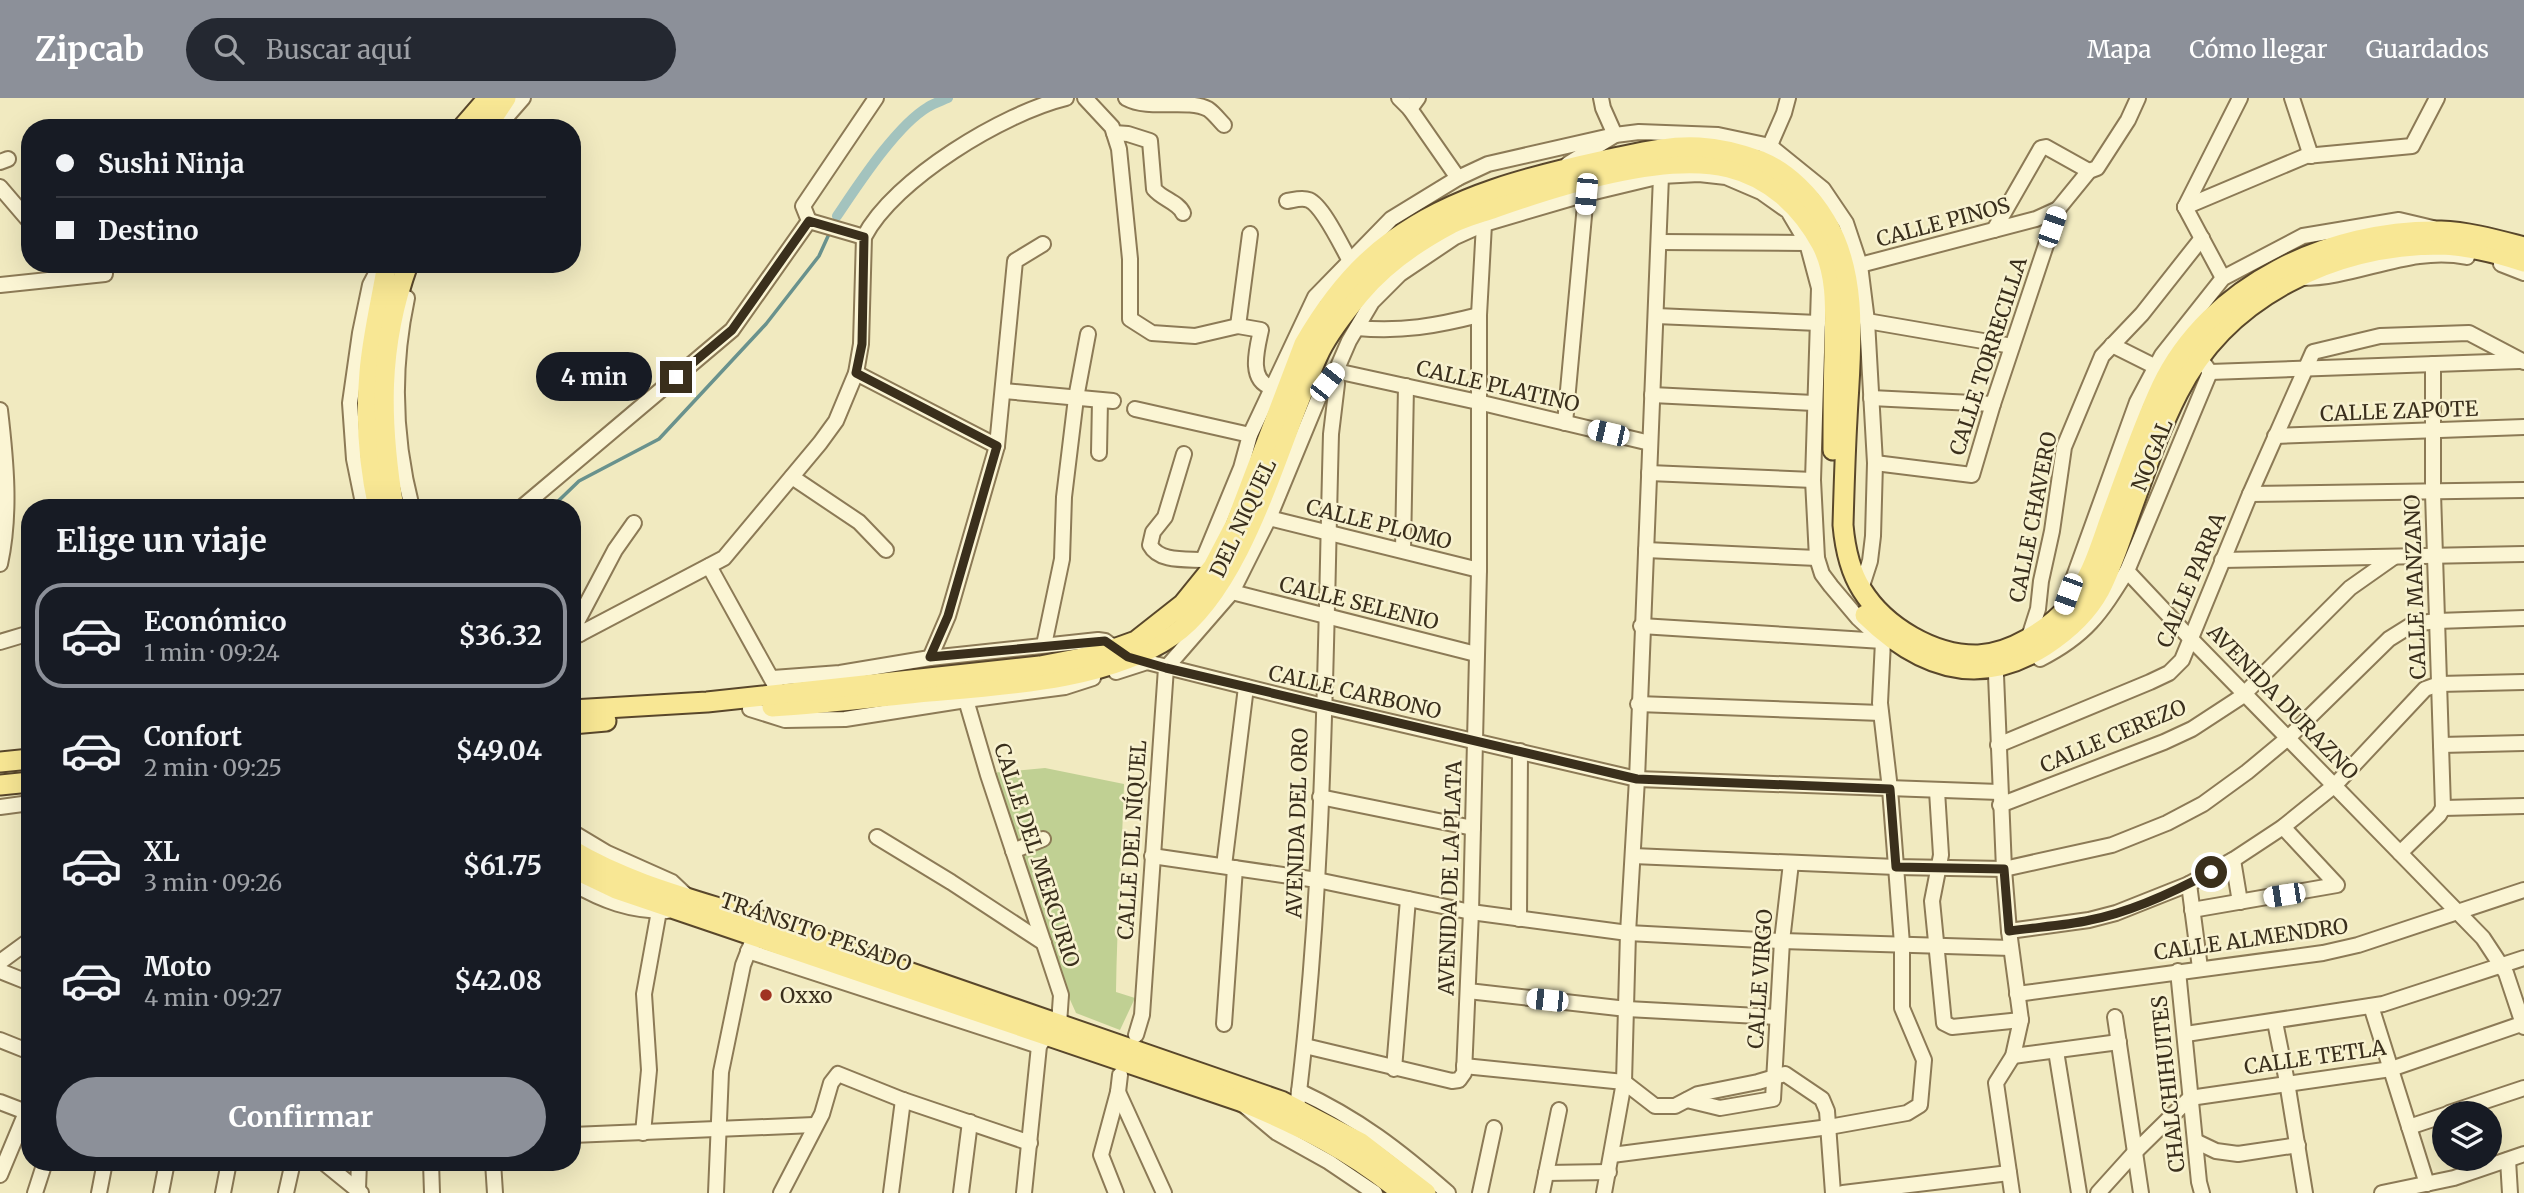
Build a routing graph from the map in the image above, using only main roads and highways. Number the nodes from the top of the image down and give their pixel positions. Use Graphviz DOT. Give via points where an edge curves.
graph roads {
  1 [pos="488,98"];
  2 [pos="508,106"];
  3 [pos="468,119"];
  4 [pos="495,119"];
  5 [pos="1763,161"];
  6 [pos="2442,238"];
  7 [pos="2524,247"];
  8 [pos="2524,262"];
  9 [pos="385,273"];
  10 [pos="408,273"];
  11 [pos="1841,288"];
  12 [pos="376,499"];
  13 [pos="393,499"];
  14 [pos="1886,632"];
  15 [pos="2032,651"];
  16 [pos="1121,653"];
  17 [pos="777,693"];
  18 [pos="581,709"];
  19 [pos="581,723"];
  20 [pos="21,760"];
  21 [pos="0,762"];
  22 [pos="21,783"];
  23 [pos="0,785"];
  24 [pos="585,874"];
  25 [pos="671,910"];
  26 [pos="1048,1035"];
  27 [pos="1402,1193"];
  28 [pos="1426,1193"];
  1 -- 3 [label="main road"];
  2 -- 4 [label="main road"];
  5 -- 11 [label="main road" via="1791,180 1826,221 1836,238"];
  5 -- 16 [label="main road" via="1728,168 1693,163 1657,166 1523,198 1455,222 1387,266 1322,346 1257,509 1221,582 1174,635 1148,649"];
  5 -- 16 [label="main road" via="1699,147 1632,154 1558,170 1461,201 1394,239 1347,281 1304,344 1235,526 1213,567 1183,604"];
  6 -- 7 [label="main road" via="2475,235"];
  6 -- 8 [label="main road"];
  6 -- 15 [label="main road" via="2341,259 2255,301 2221,333 2205,365 2177,395 2100,589 2074,624"];
  6 -- 15 [label="main road" via="2361,239 2270,274 2225,304 2162,370 2122,465 2095,561 2076,596"];
  9 -- 12 [label="main road" via="367,417"];
  10 -- 13 [label="main road" via="389,331 383,385"];
  11 -- 14 [label="main road" via="1850,351 1845,544 1852,570"];
  11 -- 14 [label="main road" via="1831,544 1845,587 1860,610"];
  14 -- 15 [label="main road" via="1919,649 1976,655 2009,648"];
  16 -- 17 [label="main road" via="1040,666"];
  17 -- 18 [label="main road"];
  17 -- 19 [label="main road" via="750,709"];
  20 -- 21 [label="main road"];
  22 -- 23 [label="main road"];
  24 -- 25 [label="main road, TRÁNSITO PESADO"];
  25 -- 26 [label="main road, TRÁNSITO PESADO"];
  25 -- 26 [label="main road, TRÁNSITO PESADO" via="749,950"];
  26 -- 27 [label="main road" via="1240,1101 1317,1134"];
  26 -- 28 [label="main road" via="1298,1099"];
}
